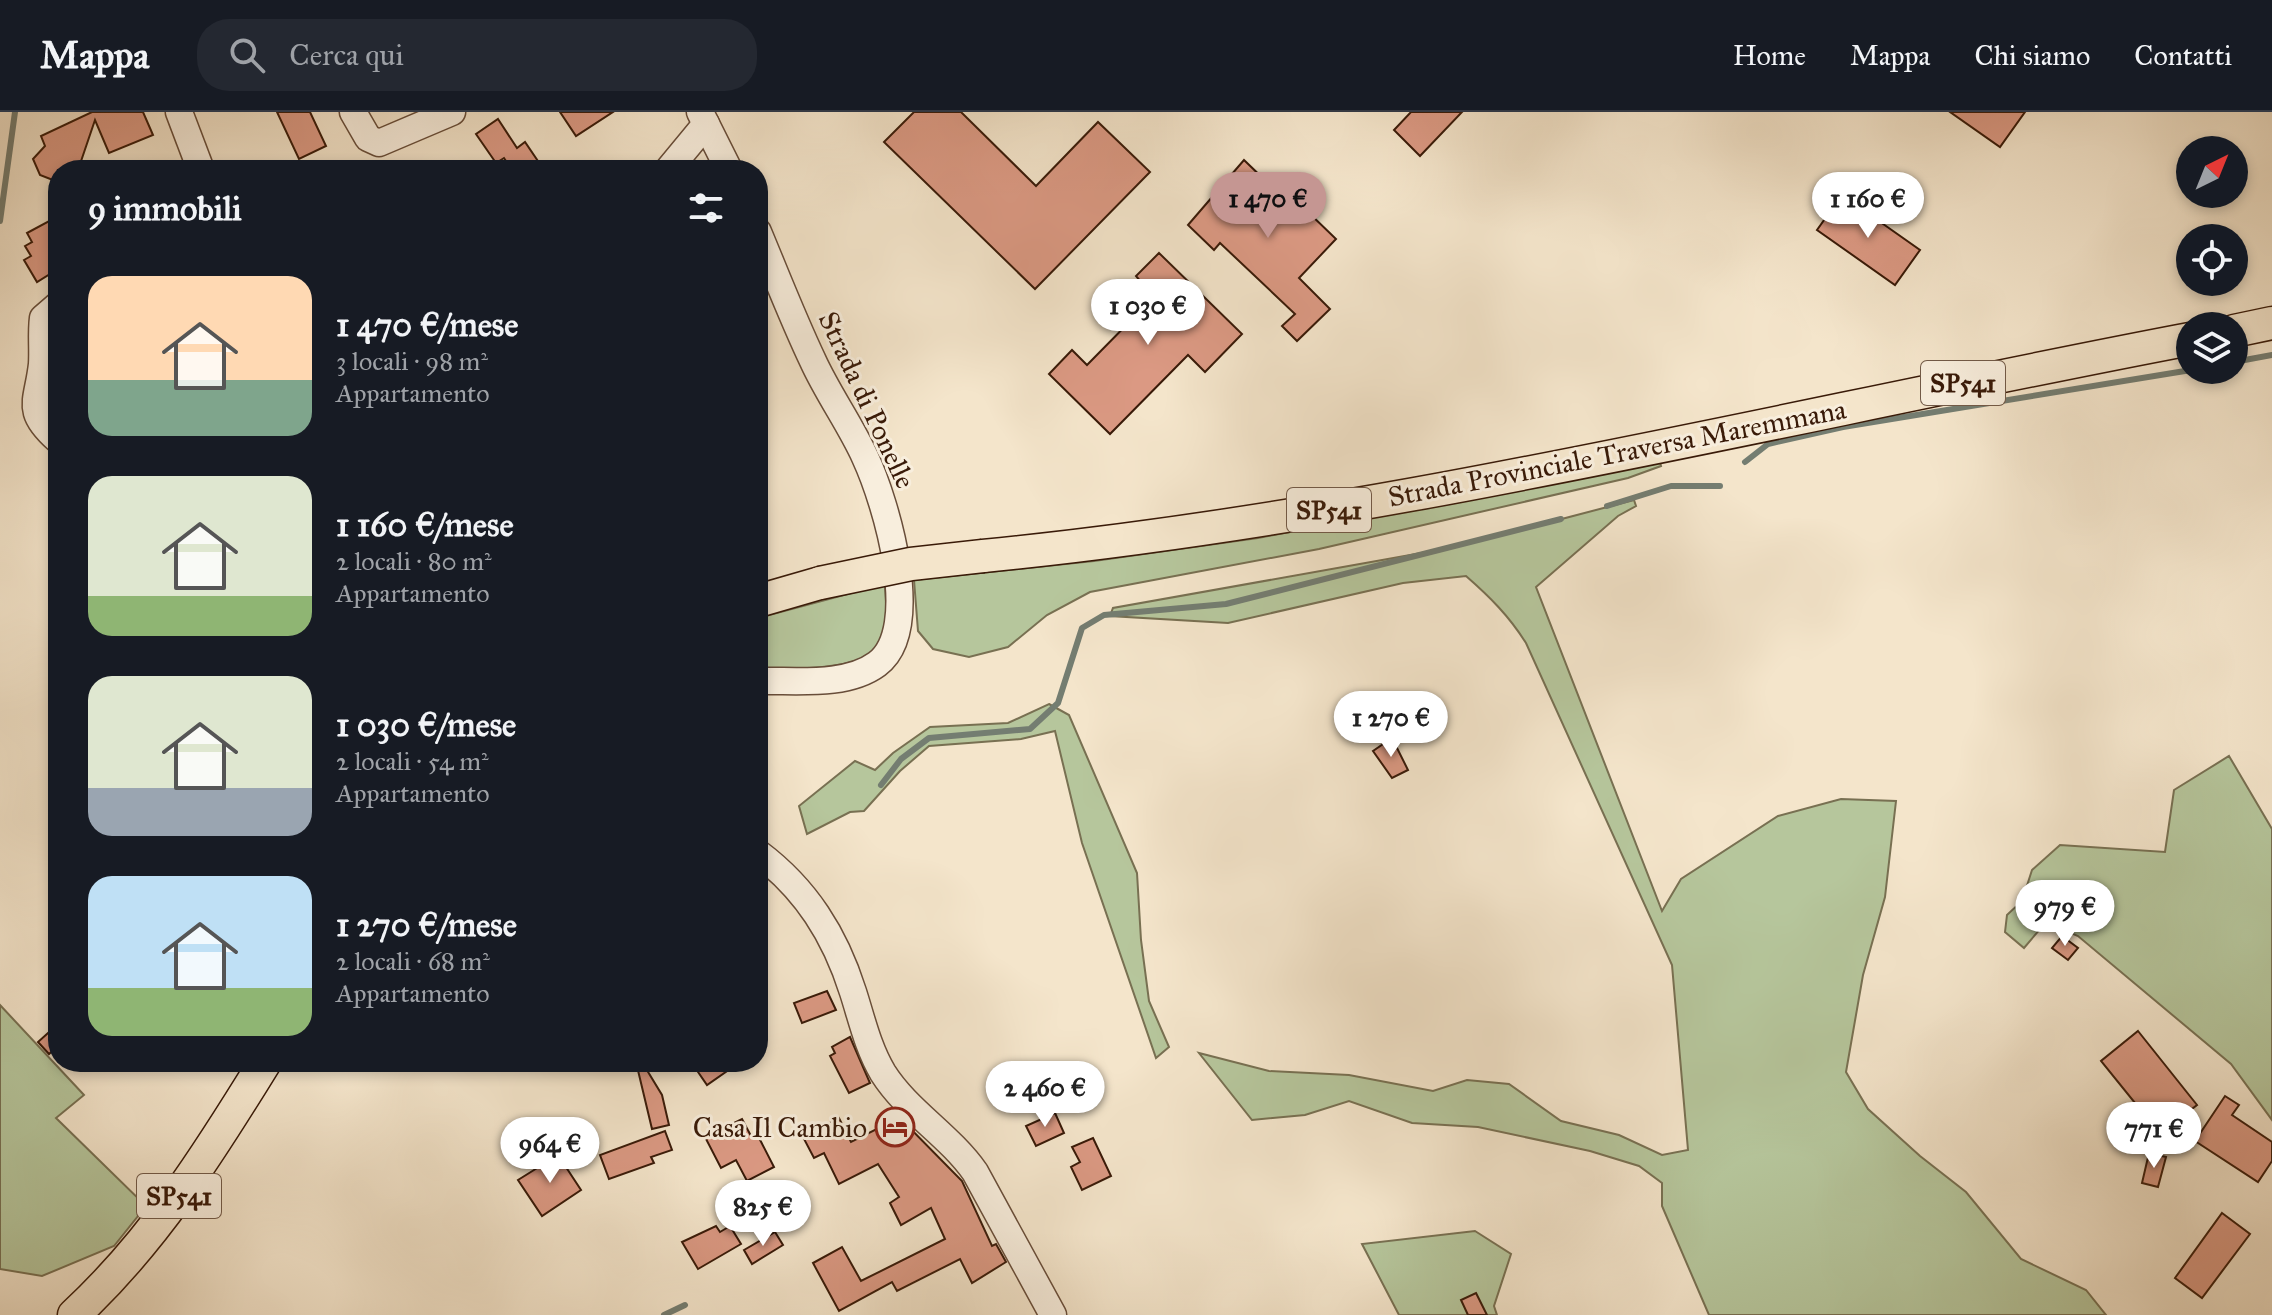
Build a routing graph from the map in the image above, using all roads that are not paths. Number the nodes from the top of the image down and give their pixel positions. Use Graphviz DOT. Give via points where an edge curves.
graph roads {
  1 [pos="179,112"];
  2 [pos="353,112"];
  3 [pos="447,114"];
  4 [pos="703,118"];
  5 [pos="197,160"];
  6 [pos="675,160"];
  7 [pos="724,160"];
  8 [pos="768,256"];
  9 [pos="48,314"];
  10 [pos="2272,323"];
  11 [pos="2248,328"];
  12 [pos="2176,342"];
  13 [pos="48,430"];
  14 [pos="768,598"];
  15 [pos="768,681"];
  16 [pos="768,861"];
  17 [pos="259,1072"];
  18 [pos="74,1315"];
  19 [pos="1053,1315"];
  1 -- 5 [label="street"];
  2 -- 3 [label="street" via="368,138 379,143"];
  4 -- 6 [label="street"];
  4 -- 7 [label="street"];
  8 -- 15 [label="street, Strada di Ponelle" via="813,362 872,473 891,544 899,619 893,645 865,671 826,679"];
  9 -- 13 [label="street" via="43,318 34,403"];
  10 -- 11 [label="main road"];
  12 -- 14 [label="main road, Strada Provinciale Traversa Maremmana / SP541, bridge" via="1320,511 1130,541 911,564"];
  16 -- 19 [label="street" via="816,911 840,955 884,1075 975,1172"];
  17 -- 18 [label="main road, SP541" via="158,1225"];
}
